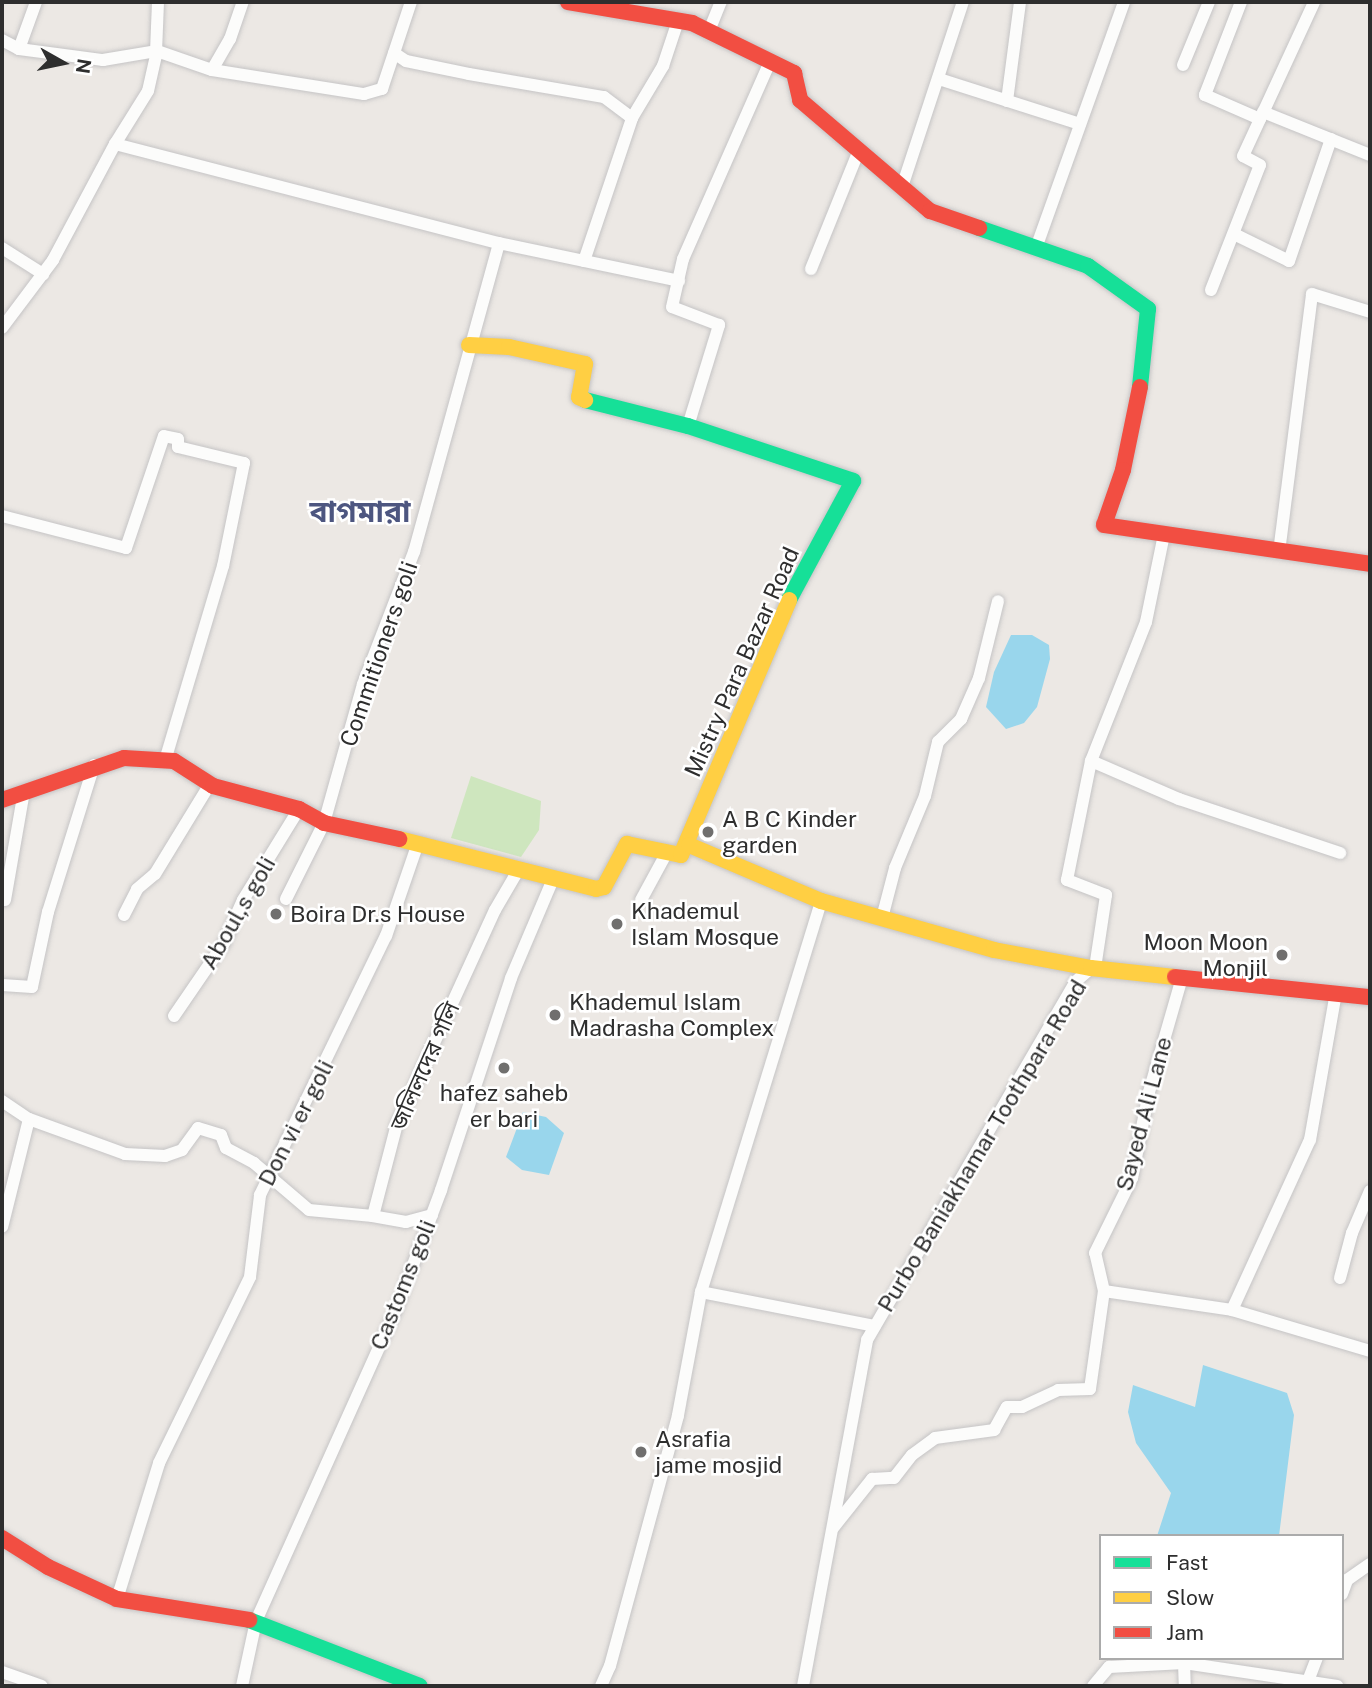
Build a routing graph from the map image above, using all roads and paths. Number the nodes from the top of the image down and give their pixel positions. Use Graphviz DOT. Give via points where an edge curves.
graph roads {
  1 [pos="36,2"];
  2 [pos="158,2"];
  3 [pos="243,2"];
  4 [pos="411,2"];
  5 [pos="568,2"];
  6 [pos="721,2"];
  7 [pos="963,2"];
  8 [pos="1020,2"];
  9 [pos="1124,2"];
  10 [pos="1209,2"];
  11 [pos="1241,2"];
  12 [pos="1314,2"];
  13 [pos="678,21"];
  14 [pos="709,31"];
  15 [pos="2,40"];
  16 [pos="19,50"];
  17 [pos="156,51"];
  18 [pos="394,53"];
  19 [pos="770,62"];
  20 [pos="1183,65"];
  21 [pos="212,70"];
  22 [pos="939,79"];
  23 [pos="1007,101"];
  24 [pos="1261,116"];
  25 [pos="632,118"];
  26 [pos="1080,124"];
  27 [pos="1331,139"];
  28 [pos="115,144"];
  29 [pos="859,150"];
  30 [pos="1370,155"];
  31 [pos="902,187"];
  32 [pos="1236,235"];
  33 [pos="499,243"];
  34 [pos="2,248"];
  35 [pos="1036,248"];
  36 [pos="584,261"];
  37 [pos="811,270"];
  38 [pos="43,274"];
  39 [pos="679,281"];
  40 [pos="1211,290"];
  41 [pos="1370,312"];
  42 [pos="2,328"];
  43 [pos="469,345"];
  44 [pos="688,426"];
  45 [pos="6,517"];
  46 [pos="1164,534"];
  47 [pos="1279,552"];
  48 [pos="1370,564"];
  49 [pos="998,601"];
  50 [pos="165,761"];
  51 [pos="1091,761"];
  52 [pos="94,765"];
  53 [pos="209,784"];
  54 [pos="24,792"];
  55 [pos="2,800"];
  56 [pos="299,809"];
  57 [pos="324,823"];
  58 [pos="689,845"];
  59 [pos="417,846"];
  60 [pos="1340,853"];
  61 [pos="666,854"];
  62 [pos="519,869"];
  63 [pos="553,879"];
  64 [pos="286,899"];
  65 [pos="5,900"];
  66 [pos="642,900"];
  67 [pos="821,901"];
  68 [pos="124,915"];
  69 [pos="882,918"];
  70 [pos="1093,968"];
  71 [pos="1182,978"];
  72 [pos="2,985"];
  73 [pos="1336,993"];
  74 [pos="1370,997"];
  75 [pos="174,1016"];
  76 [pos="2,1101"];
  77 [pos="29,1119"];
  78 [pos="268,1177"];
  79 [pos="1370,1191"];
  80 [pos="432,1215"];
  81 [pos="373,1216"];
  82 [pos="2,1227"];
  83 [pos="1340,1278"];
  84 [pos="1104,1291"];
  85 [pos="701,1292"];
  86 [pos="1232,1310"];
  87 [pos="875,1326"];
  88 [pos="1370,1351"];
  89 [pos="832,1529"];
  90 [pos="2,1538"];
  91 [pos="1370,1564"];
  92 [pos="1344,1589"];
  93 [pos="117,1599"];
  94 [pos="256,1621"];
  95 [pos="1316,1660"];
  96 [pos="1184,1663"];
  97 [pos="2,1672"];
  98 [pos="1308,1681"];
  99 [pos="42,1686"];
  100 [pos="242,1686"];
  101 [pos="420,1686"];
  102 [pos="601,1686"];
  103 [pos="803,1686"];
  104 [pos="1093,1686"];
  105 [pos="1185,1686"];
  106 [pos="1337,1686"];
  1 -- 16 [label="street"];
  2 -- 17 [label="street"];
  3 -- 21 [label="street"];
  4 -- 18 [label="street"];
  5 -- 13 [label="street"];
  6 -- 14 [label="street"];
  7 -- 22 [label="street"];
  8 -- 23 [label="street"];
  9 -- 26 [label="street"];
  10 -- 20 [label="street"];
  11 -- 24 [label="street" via="1205,95"];
  12 -- 24 [label="street"];
  13 -- 14 [label="street"];
  13 -- 25 [label="street" via="663,66"];
  14 -- 19 [label="street"];
  15 -- 16 [label="street"];
  16 -- 17 [label="street" via="103,60"];
  17 -- 21 [label="street"];
  17 -- 28 [label="street" via="148,91"];
  18 -- 21 [label="street" via="382,89 364,94"];
  18 -- 25 [label="street" via="406,61 604,97"];
  19 -- 29 [label="street" via="794,73 800,100"];
  19 -- 39 [label="street" via="683,259"];
  22 -- 23 [label="street"];
  22 -- 31 [label="street"];
  23 -- 26 [label="street"];
  24 -- 27 [label="street"];
  24 -- 32 [label="street" via="1243,156 1260,165"];
  25 -- 36 [label="street"];
  26 -- 35 [label="street"];
  27 -- 30 [label="street"];
  27 -- 32 [label="street" via="1289,261"];
  28 -- 33 [label="street"];
  28 -- 38 [label="street"];
  29 -- 31 [label="street"];
  29 -- 37 [label="street"];
  31 -- 35 [label="street" via="930,211"];
  32 -- 40 [label="street"];
  33 -- 36 [label="street"];
  33 -- 43 [label="street, Commitioners goli" via="477,333"];
  34 -- 38 [label="street"];
  35 -- 46 [label="street" via="1088,266 1149,309 1137,410 1104,525"];
  36 -- 39 [label="street"];
  38 -- 42 [label="street"];
  39 -- 44 [label="street" via="672,307 719,325"];
  41 -- 47 [label="street" via="1312,294"];
  43 -- 44 [label="street, Mistry Para Bazar Road" via="509,347 585,364 579,397"];
  43 -- 57 [label="street, Commitioners goli" via="414,552 363,684"];
  44 -- 58 [label="street, Mistry Para Bazar Road" via="853,481 790,598"];
  45 -- 50 [label="street" via="126,548 164,436 178,439 178,447 244,463 223,566"];
  46 -- 47 [label="street"];
  46 -- 51 [label="street" via="1146,622"];
  47 -- 48 [label="street"];
  49 -- 69 [label="street" via="979,678 961,719 938,742 925,796 895,868"];
  50 -- 52 [label="street" via="124,758"];
  50 -- 53 [label="street" via="174,761"];
  51 -- 60 [label="street" via="1179,799"];
  51 -- 70 [label="street" via="1067,880 1106,895"];
  52 -- 54 [label="street"];
  52 -- 72 [label="street" via="48,912 32,987"];
  53 -- 56 [label="street"];
  53 -- 68 [label="street" via="155,874 137,889"];
  54 -- 55 [label="street"];
  54 -- 65 [label="street"];
  56 -- 57 [label="street"];
  56 -- 75 [label="street, Aboul,s goli" via="243,900 224,943"];
  57 -- 59 [label="street"];
  57 -- 64 [label="street, Commitioners goli"];
  58 -- 61 [label="street" via="677,857"];
  58 -- 67 [label="street"];
  59 -- 62 [label="street" via="456,851"];
  59 -- 78 [label="street, Don vi er goli" via="386,936"];
  61 -- 63 [label="street" via="627,844 604,887"];
  61 -- 66 [label="street"];
  62 -- 63 [label="street"];
  62 -- 81 [label="street, জলিলদের গলি" via="495,910 397,1124"];
  63 -- 80 [label="street, Castoms goli" via="511,978"];
  67 -- 69 [label="street"];
  67 -- 85 [label="street"];
  69 -- 70 [label="street" via="994,950"];
  70 -- 71 [label="street"];
  70 -- 87 [label="street, Purbo Baniakhamar Toothpara Road" via="1075,982"];
  71 -- 73 [label="street"];
  71 -- 84 [label="street, Sayed Ali Lane" via="1149,1092 1132,1178 1095,1253"];
  73 -- 74 [label="street"];
  73 -- 86 [label="street" via="1310,1140"];
  76 -- 77 [label="street"];
  77 -- 78 [label="street" via="125,1154 165,1156 182,1150 198,1128 221,1135 226,1147"];
  77 -- 82 [label="street"];
  78 -- 81 [label="street" via="309,1210"];
  78 -- 93 [label="street, Don vi er goli" via="260,1195 250,1277 159,1463"];
  79 -- 83 [label="street"];
  80 -- 81 [label="street" via="406,1222"];
  80 -- 94 [label="street, Castoms goli" via="396,1310"];
  84 -- 86 [label="street"];
  84 -- 89 [label="street, Sayed Ali Lane" via="1090,1389 1058,1390 1022,1407 1007,1407 994,1430 935,1438 912,1455 894,1478 873,1479"];
  85 -- 87 [label="street, Purbo Baniakhamar Toothpara Road"];
  85 -- 102 [label="street" via="678,1415 611,1666"];
  86 -- 88 [label="street"];
  87 -- 89 [label="street, Purbo Baniakhamar Toothpara Road" via="867,1340"];
  89 -- 103 [label="street, Purbo Baniakhamar Toothpara Road"];
  90 -- 93 [label="street" via="48,1567"];
  91 -- 92 [label="street" via="1348,1580"];
  93 -- 94 [label="street"];
  94 -- 100 [label="street, Castoms goli"];
  94 -- 101 [label="street"];
  95 -- 98 [label="street"];
  96 -- 98 [label="street"];
  96 -- 104 [label="street" via="1109,1667"];
  96 -- 105 [label="street"];
  97 -- 99 [label="street"];
  98 -- 106 [label="street"];
}
